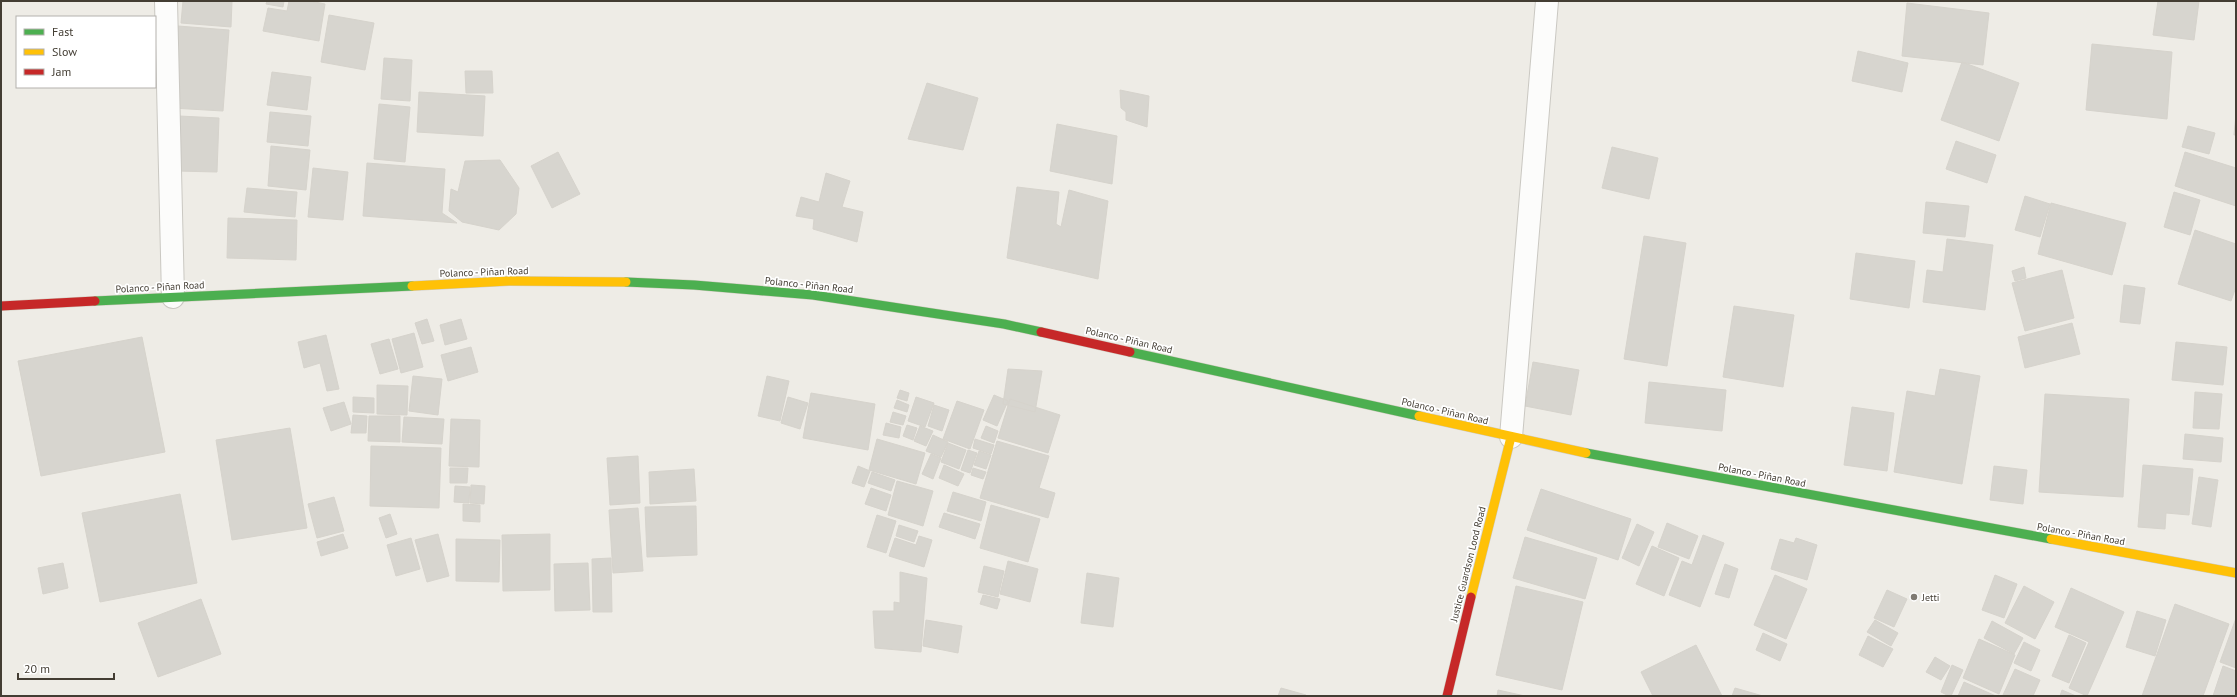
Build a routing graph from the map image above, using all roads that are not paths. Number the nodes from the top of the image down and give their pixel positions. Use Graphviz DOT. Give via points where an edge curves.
graph roads {
  1 [pos="166,1"];
  2 [pos="1546,1"];
  3 [pos="172,297"];
  4 [pos="1,306"];
  5 [pos="1511,437"];
  6 [pos="2236,573"];
  7 [pos="1447,696"];
  1 -- 3 [label="street"];
  2 -- 5 [label="street"];
  3 -- 4 [label="main road, Polanco - Piñan Road"];
  3 -- 5 [label="main road, Polanco - Piñan Road" via="509,281 606,281 694,285 813,295 1004,324"];
  5 -- 6 [label="main road, Polanco - Piñan Road" via="1644,465"];
  5 -- 7 [label="main road, Justice Guardson Lood Road"];
}
